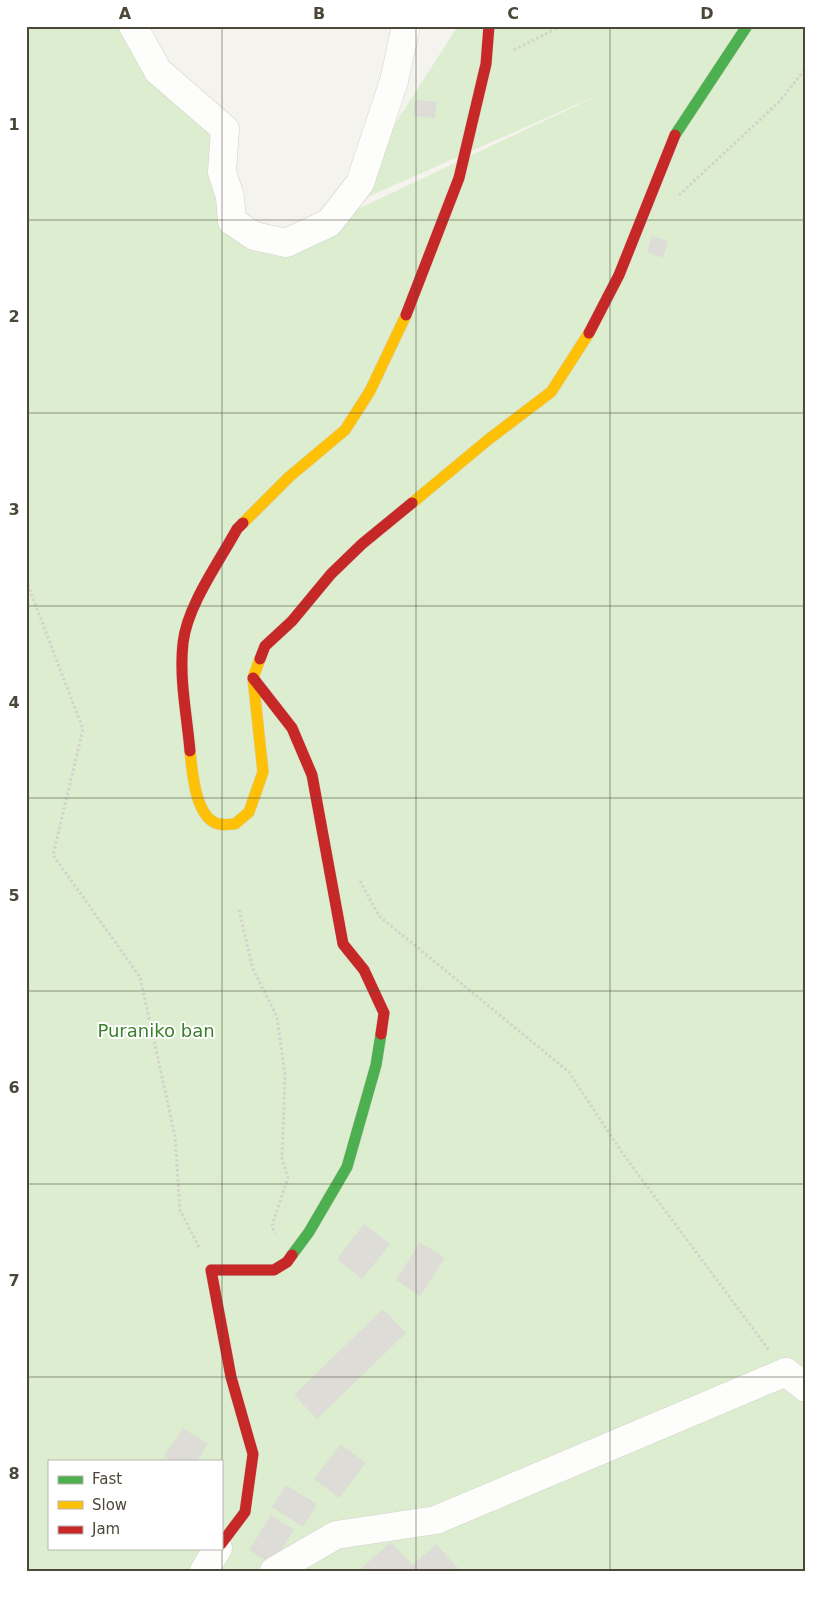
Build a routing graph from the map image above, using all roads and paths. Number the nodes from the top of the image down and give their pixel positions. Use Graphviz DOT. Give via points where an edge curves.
graph roads {
  1 [pos="133,26"];
  2 [pos="406,26"];
  3 [pos="489,26"];
  4 [pos="561,26"];
  5 [pos="747,26"];
  6 [pos="486,64"];
  7 [pos="806,68"];
  8 [pos="676,198"];
  9 [pos="26,580"];
  10 [pos="253,678"];
  11 [pos="360,879"];
  12 [pos="239,910"];
  13 [pos="287,1262"];
  14 [pos="211,1270"];
  15 [pos="796,1380"];
  16 [pos="222,1543"];
  17 [pos="217,1550"];
  18 [pos="204,1571"];
  19 [pos="274,1571"];
  1 -- 2 [label="street" via="158,71 225,129 222,172 230,197 232,221 254,236 286,243 329,223 360,183 394,81"];
  3 -- 6 [label="street"];
  4 -- 6 [label="path"];
  5 -- 10 [label="street" via="677,129 619,275 593,327 551,392 488,439 362,544 265,646"];
  6 -- 10 [label="street" via="459,178 398,335 370,391 345,430 289,477 237,529 191,613 183,642 182,672 194,784 207,817 218,824 235,824 249,812 263,772"];
  7 -- 8 [label="path" via="778,103"];
  9 -- 14 [label="path" via="83,729 53,855 140,977 175,1136 180,1210"];
  10 -- 13 [label="street" via="292,728 312,775 343,944 364,970 384,1013 376,1065 347,1166 309,1232"];
  11 -- 15 [label="path" via="379,916 569,1072 623,1154"];
  12 -- 13 [label="path" via="253,969 277,1017 286,1075 282,1159 288,1178 272,1225"];
  13 -- 14 [label="street" via="274,1270"];
  14 -- 16 [label="street" via="231,1377 253,1454 245,1512"];
  15 -- 19 [label="street" via="436,1520 336,1535"];
  17 -- 18 [label="street"];
}
